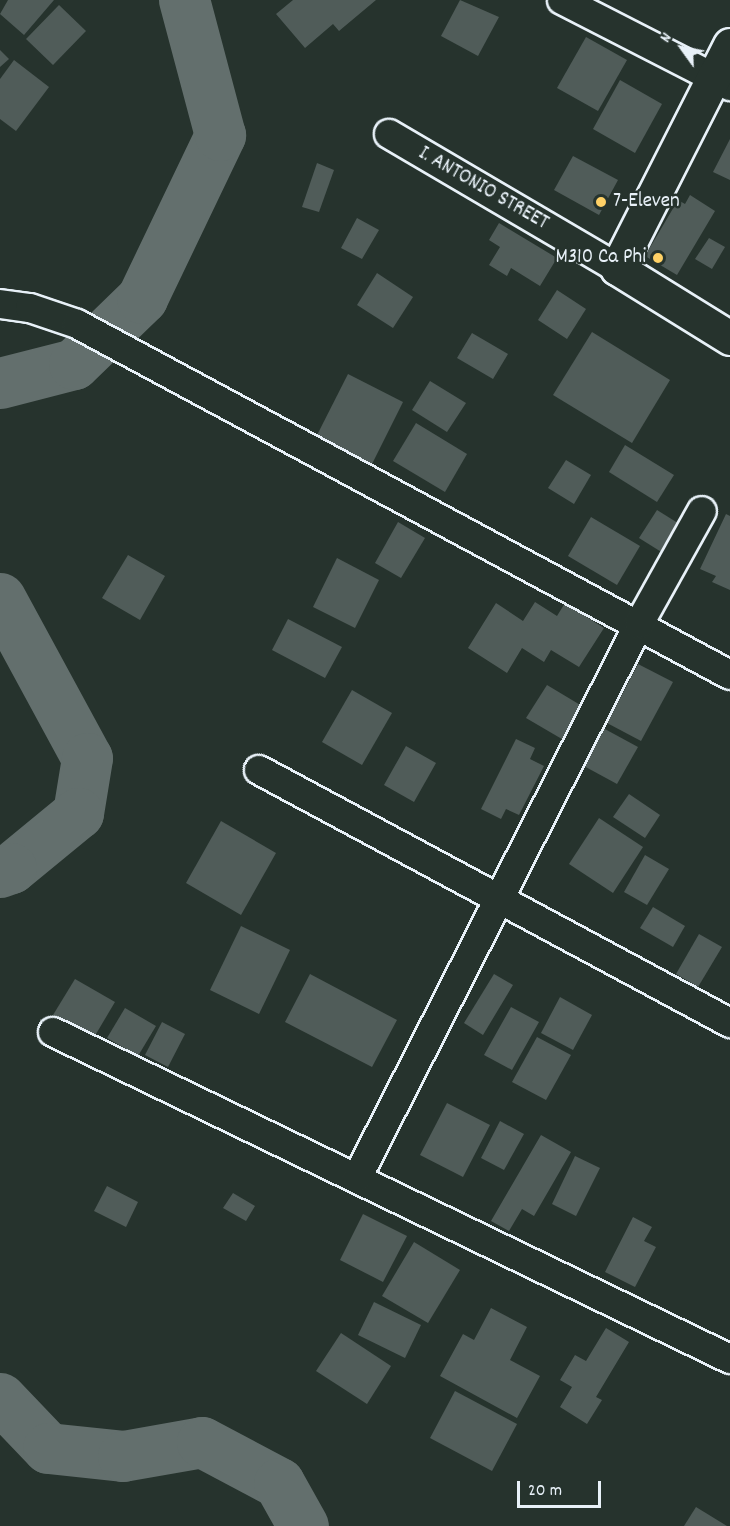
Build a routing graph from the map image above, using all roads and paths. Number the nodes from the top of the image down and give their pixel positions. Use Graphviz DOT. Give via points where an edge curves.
graph roads {
  1 [pos="562,0"];
  2 [pos="730,45"];
  3 [pos="722,82"];
  4 [pos="389,134"];
  5 [pos="617,268"];
  6 [pos="0,304"];
  7 [pos="730,338"];
  8 [pos="702,511"];
  9 [pos="639,624"];
  10 [pos="730,675"];
  11 [pos="259,770"];
  12 [pos="497,900"];
  13 [pos="730,1023"];
  14 [pos="53,1032"];
  15 [pos="357,1178"];
  16 [pos="730,1359"];
  1 -- 3 [label="street"];
  2 -- 3 [label="street"];
  3 -- 5 [label="street"];
  4 -- 5 [label="street, I. ANTONIO STREET"];
  5 -- 7 [label="street, I. ANTONIO STREET"];
  6 -- 9 [label="street" via="30,308 77,324"];
  8 -- 9 [label="street"];
  9 -- 10 [label="street"];
  9 -- 12 [label="street"];
  11 -- 12 [label="street"];
  12 -- 13 [label="street"];
  12 -- 15 [label="street"];
  14 -- 15 [label="street"];
  15 -- 16 [label="street"];
}
